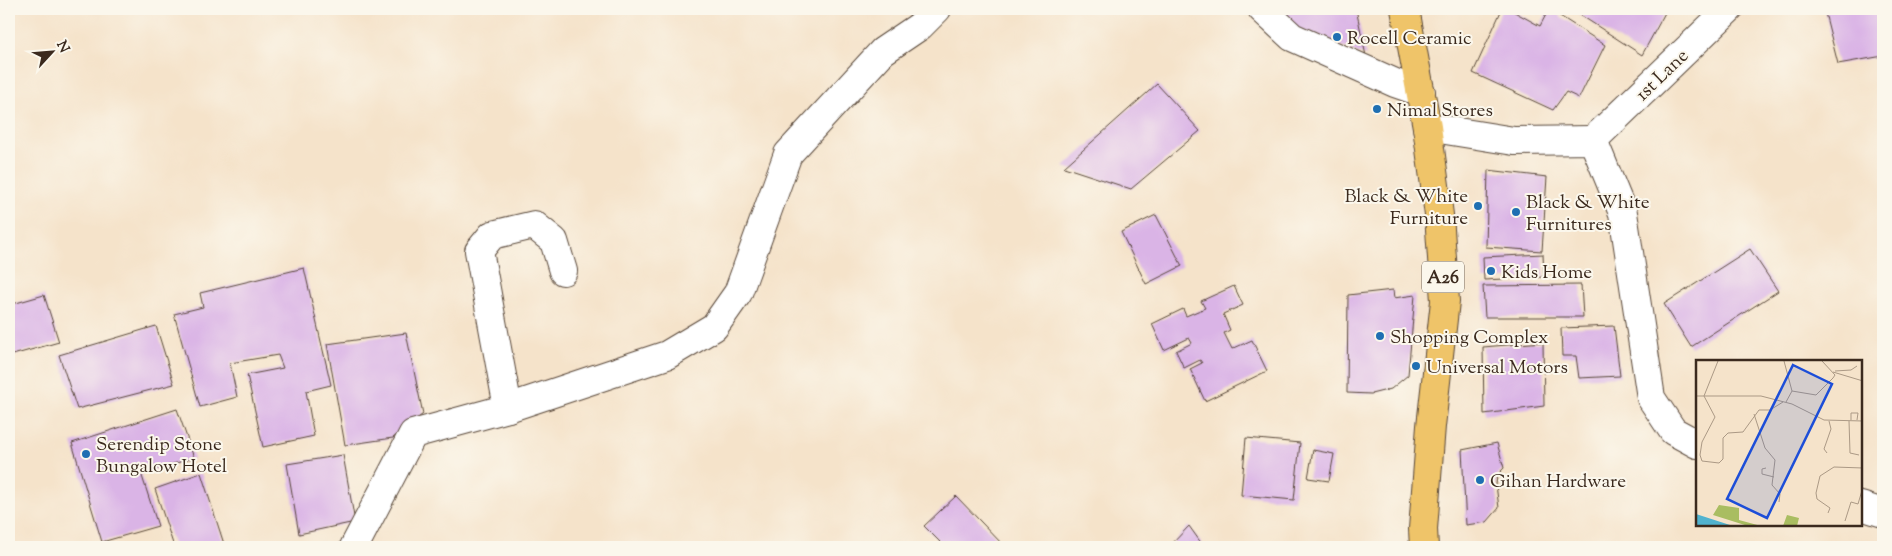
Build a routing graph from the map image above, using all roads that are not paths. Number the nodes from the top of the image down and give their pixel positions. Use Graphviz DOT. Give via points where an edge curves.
graph roads {
  1 [pos="937,9"];
  2 [pos="1262,9"];
  3 [pos="1405,9"];
  4 [pos="1728,9"];
  5 [pos="1421,92"];
  6 [pos="1427,127"];
  7 [pos="1593,140"];
  8 [pos="563,271"];
  9 [pos="508,408"];
  10 [pos="1696,443"];
  11 [pos="1862,506"];
  12 [pos="1883,513"];
  13 [pos="354,547"];
  14 [pos="1424,547"];
  1 -- 9 [label="street" via="920,26 883,51 788,154 738,293 714,327 667,355"];
  2 -- 5 [label="street" via="1292,37"];
  3 -- 5 [label="highway, A26"];
  4 -- 7 [label="street, 1st Lane"];
  5 -- 6 [label="highway, A26"];
  6 -- 7 [label="street" via="1514,141"];
  6 -- 14 [label="highway, A26" via="1439,215 1445,301 1422,529"];
  7 -- 10 [label="street" via="1623,213 1651,398 1673,431"];
  8 -- 9 [label="street" via="554,242 534,224 492,236 479,251"];
  9 -- 13 [label="street" via="413,434"];
  11 -- 12 [label="street"];
}
